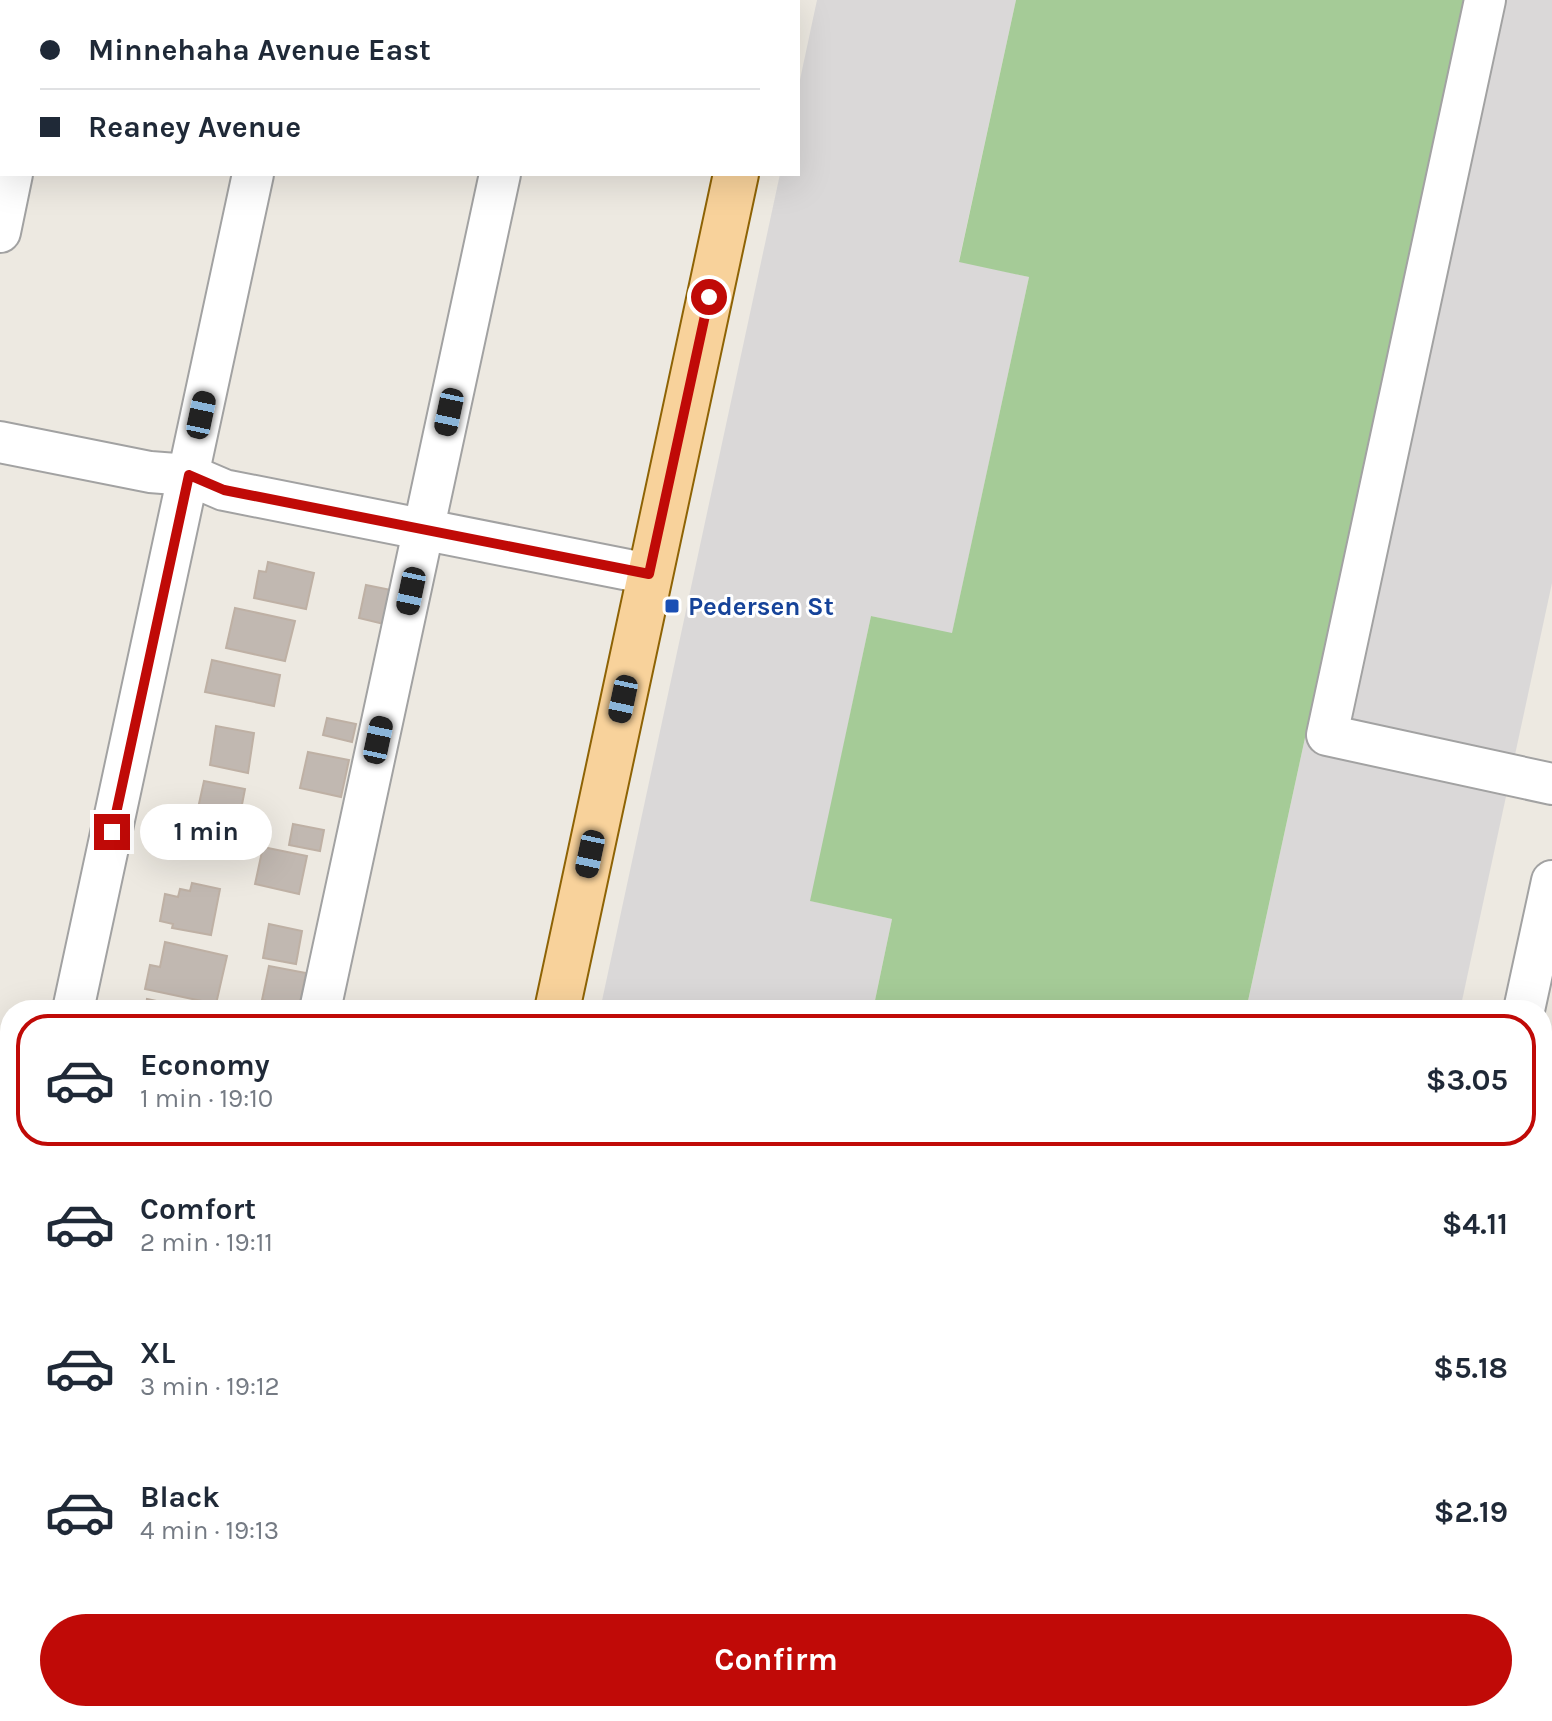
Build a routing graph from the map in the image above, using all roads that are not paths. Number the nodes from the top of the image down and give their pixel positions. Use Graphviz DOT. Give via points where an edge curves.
graph roads {
  1 [pos="1485,0"];
  2 [pos="12,176"];
  3 [pos="253,176"];
  4 [pos="500,176"];
  5 [pos="736,176"];
  6 [pos="0,232"];
  7 [pos="0,442"];
  8 [pos="189,475"];
  9 [pos="424,531"];
  10 [pos="649,574"];
  11 [pos="1552,784"];
  12 [pos="1552,881"];
  13 [pos="75,1000"];
  14 [pos="322,1000"];
  15 [pos="559,1000"];
  16 [pos="1526,1000"];
  1 -- 11 [label="street" via="1327,735"];
  2 -- 6 [label="street"];
  3 -- 8 [label="street"];
  4 -- 9 [label="street"];
  5 -- 10 [label="main road"];
  7 -- 8 [label="street"];
  8 -- 9 [label="street" via="224,490"];
  8 -- 13 [label="street"];
  9 -- 10 [label="street"];
  9 -- 14 [label="street"];
  10 -- 15 [label="main road"];
  12 -- 16 [label="street"];
}
